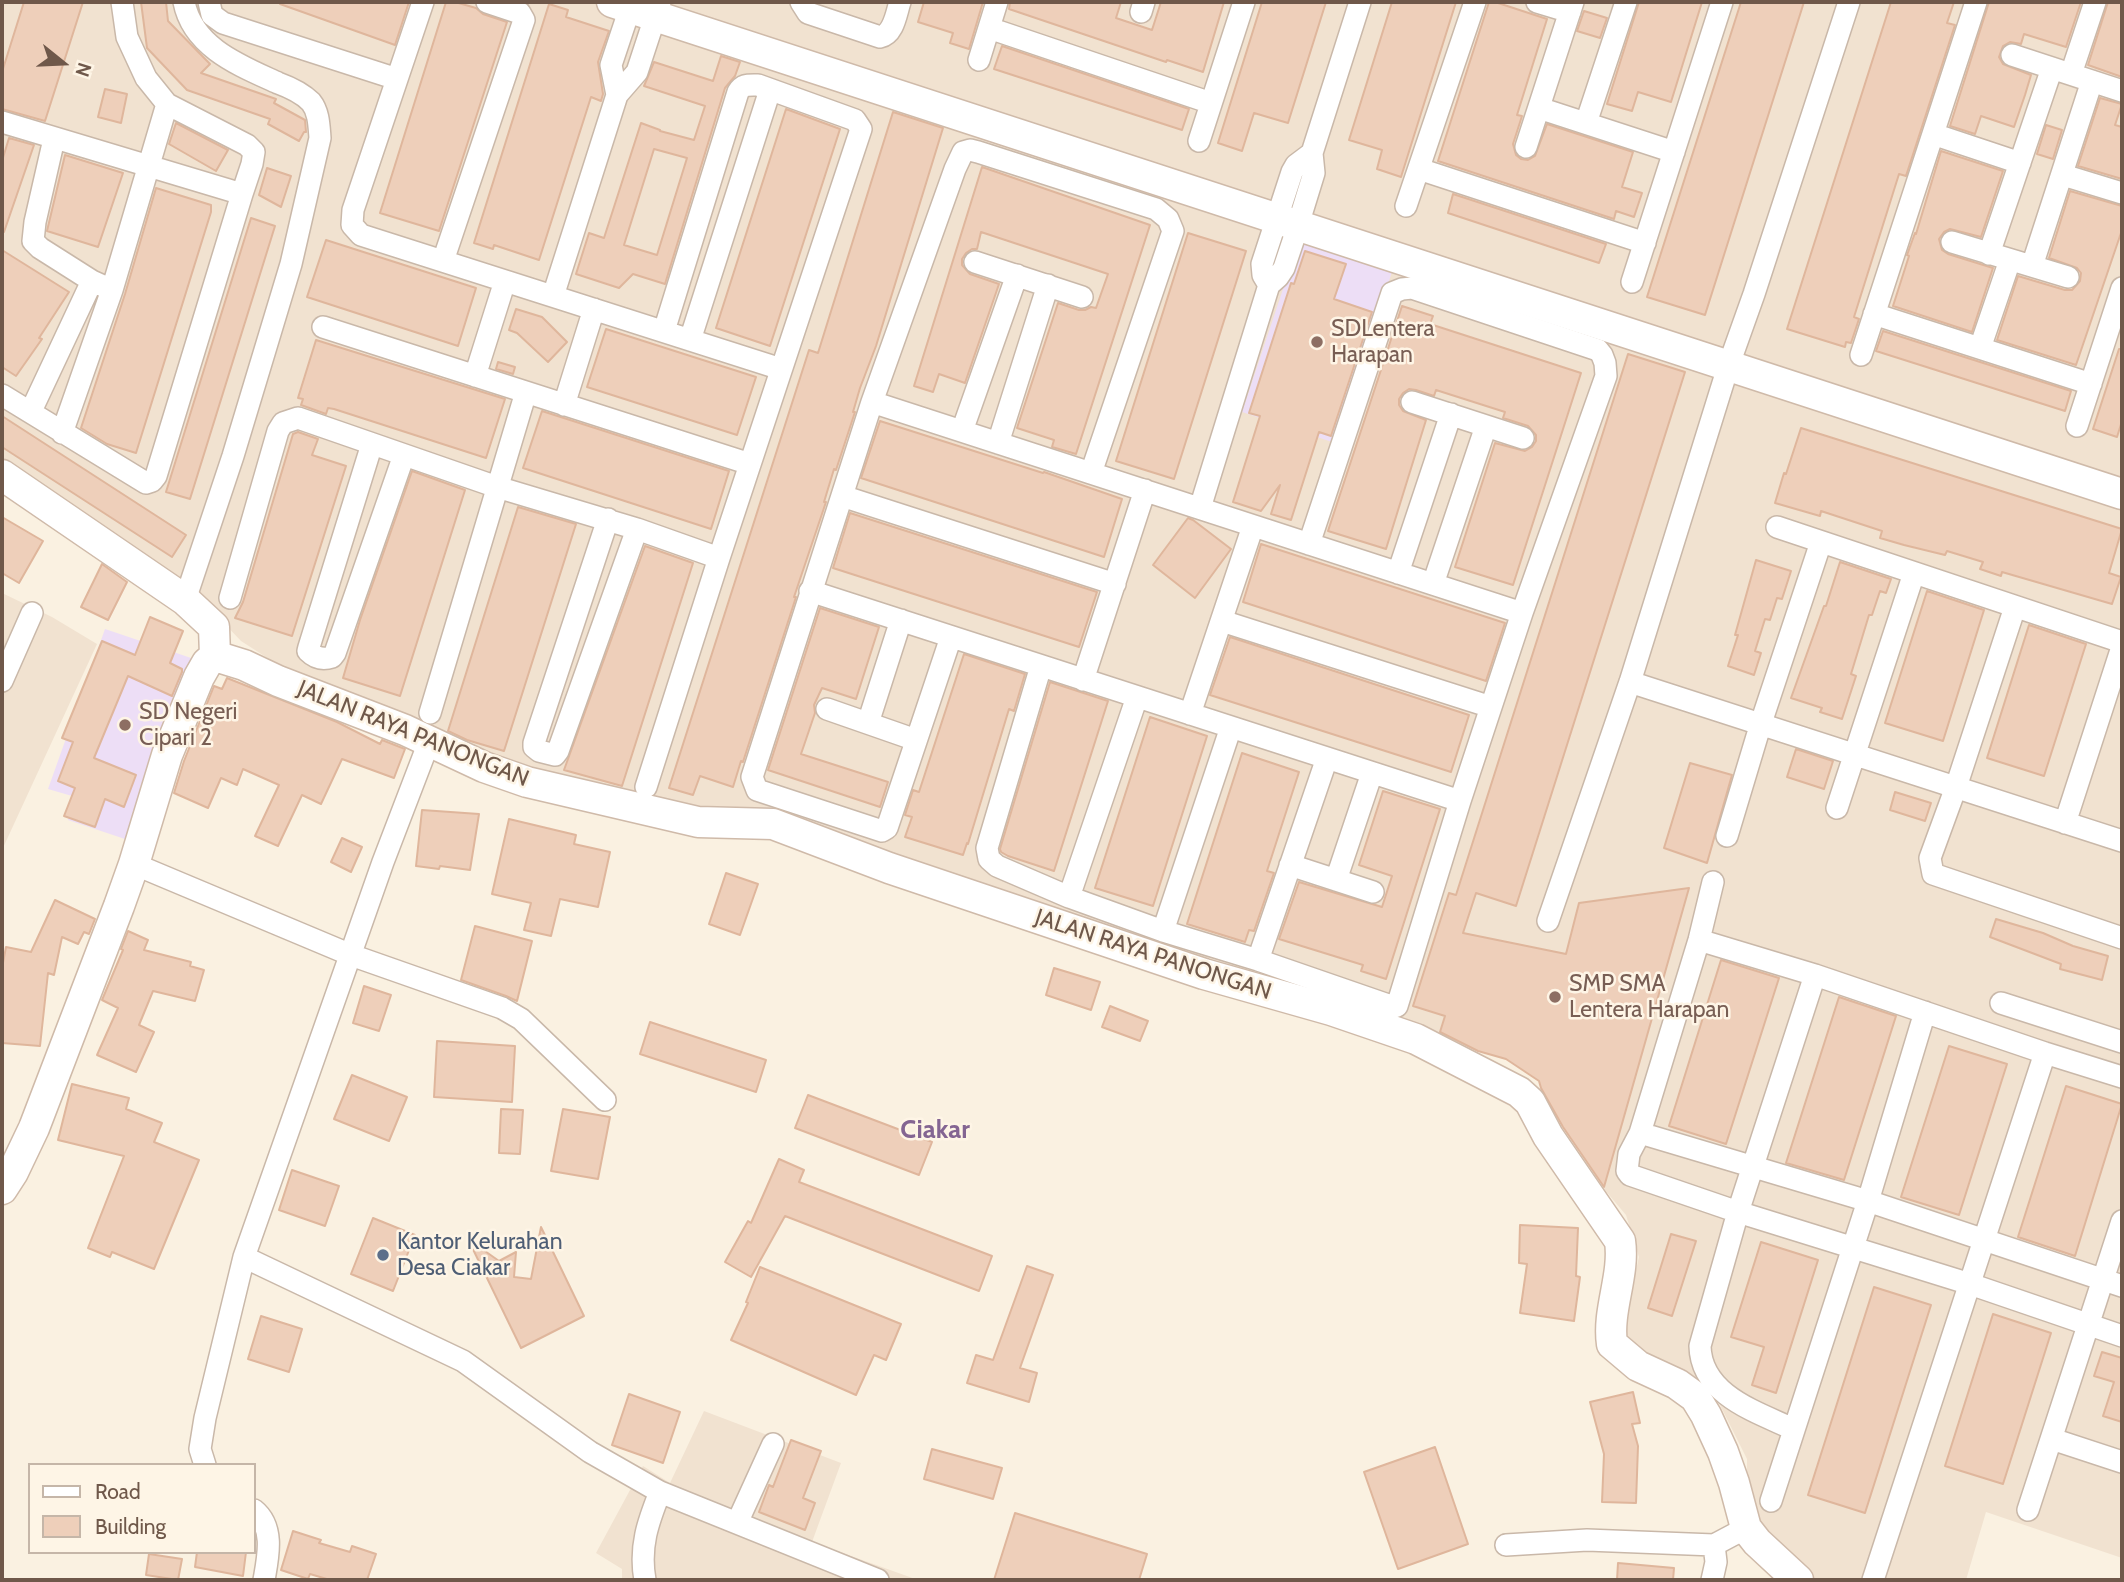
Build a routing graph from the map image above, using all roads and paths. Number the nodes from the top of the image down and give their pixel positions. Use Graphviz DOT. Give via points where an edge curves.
graph roads {
  1 [pos="122,2"];
  2 [pos="184,2"];
  3 [pos="209,2"];
  4 [pos="423,2"];
  5 [pos="487,2"];
  6 [pos="798,2"];
  7 [pos="900,2"];
  8 [pos="997,2"];
  9 [pos="1244,2"];
  10 [pos="1360,2"];
  11 [pos="1475,2"];
  12 [pos="1537,2"];
  13 [pos="1626,2"];
  14 [pos="1723,2"];
  15 [pos="1849,2"];
  16 [pos="1976,2"];
  17 [pos="2095,2"];
  18 [pos="638,6"];
  19 [pos="1572,7"];
  20 [pos="989,28"];
  21 [pos="2012,55"];
  22 [pos="979,60"];
  23 [pos="2062,71"];
  24 [pos="397,79"];
  25 [pos="2092,81"];
  26 [pos="770,90"];
  27 [pos="2122,91"];
  28 [pos="1211,103"];
  29 [pos="167,104"];
  30 [pos="1539,107"];
  31 [pos="2,122"];
  32 [pos="1586,123"];
  33 [pos="1933,134"];
  34 [pos="54,139"];
  35 [pos="1199,141"];
  36 [pos="1526,147"];
  37 [pos="1674,152"];
  38 [pos="2020,163"];
  39 [pos="149,166"];
  40 [pos="1419,169"];
  41 [pos="2063,175"];
  42 [pos="2122,193"];
  43 [pos="242,194"];
  44 [pos="1406,206"];
  45 [pos="1291,212"];
  46 [pos="1952,242"];
  47 [pos="1645,243"];
  48 [pos="1999,257"];
  49 [pos="443,261"];
  50 [pos="975,261"];
  51 [pos="2032,266"];
  52 [pos="1017,275"];
  53 [pos="2068,277"];
  54 [pos="92,281"];
  55 [pos="505,281"];
  56 [pos="1632,282"];
  57 [pos="1048,285"];
  58 [pos="2122,288"];
  59 [pos="112,290"];
  60 [pos="553,296"];
  61 [pos="1083,297"];
  62 [pos="594,309"];
  63 [pos="1874,314"];
  64 [pos="323,327"];
  65 [pos="664,331"];
  66 [pos="690,340"];
  67 [pos="1980,348"];
  68 [pos="1861,355"];
  69 [pos="1732,356"];
  70 [pos="781,369"];
  71 [pos="475,376"];
  72 [pos="2091,384"];
  73 [pos="526,391"];
  74 [pos="2,395"];
  75 [pos="872,402"];
  76 [pos="1412,402"];
  77 [pos="564,405"];
  78 [pos="31,411"];
  79 [pos="1451,414"];
  80 [pos="1486,426"];
  81 [pos="2077,426"];
  82 [pos="962,431"];
  83 [pos="62,433"];
  84 [pos="1523,438"];
  85 [pos="998,443"];
  86 [pos="372,444"];
  87 [pos="404,455"];
  88 [pos="750,464"];
  89 [pos="1091,473"];
  90 [pos="2,475"];
  91 [pos="497,487"];
  92 [pos="1145,491"];
  93 [pos="2122,494"];
  94 [pos="842,496"];
  95 [pos="1200,508"];
  96 [pos="608,519"];
  97 [pos="1254,526"];
  98 [pos="1777,527"];
  99 [pos="637,528"];
  100 [pos="1821,542"];
  101 [pos="1308,544"];
  102 [pos="719,558"];
  103 [pos="1398,573"];
  104 [pos="1914,573"];
  105 [pos="1115,584"];
  106 [pos="1433,584"];
  107 [pos="810,591"];
  108 [pos="230,598"];
  109 [pos="185,600"];
  110 [pos="2015,607"];
  111 [pos="32,613"];
  112 [pos="1522,613"];
  113 [pos="901,621"];
  114 [pos="1222,621"];
  115 [pos="951,637"];
  116 [pos="214,641"];
  117 [pos="2122,645"];
  118 [pos="1041,666"];
  119 [pos="1083,680"];
  120 [pos="2,681"];
  121 [pos="1630,682"];
  122 [pos="1137,697"];
  123 [pos="1491,707"];
  124 [pos="827,709"];
  125 [pos="1190,714"];
  126 [pos="868,723"];
  127 [pos="1761,723"];
  128 [pos="430,727"];
  129 [pos="1231,727"];
  130 [pos="916,740"];
  131 [pos="1853,754"];
  132 [pos="1327,758"];
  133 [pos="1372,773"];
  134 [pos="646,787"];
  135 [pos="1956,788"];
  136 [pos="1460,802"];
  137 [pos="1837,808"];
  138 [pos="2065,823"];
  139 [pos="1727,836"];
  140 [pos="2122,841"];
  141 [pos="134,864"];
  142 [pos="1290,865"];
  143 [pos="1336,880"];
  144 [pos="1713,882"];
  145 [pos="1373,892"];
  146 [pos="1069,897"];
  147 [pos="1548,921"];
  148 [pos="1163,931"];
  149 [pos="2122,938"];
  150 [pos="1699,940"];
  151 [pos="351,955"];
  152 [pos="1258,960"];
  153 [pos="1815,975"];
  154 [pos="2001,1003"];
  155 [pos="1926,1012"];
  156 [pos="2122,1042"];
  157 [pos="2045,1054"];
  158 [pos="2122,1077"];
  159 [pos="605,1100"];
  160 [pos="1640,1133"];
  161 [pos="1753,1168"];
  162 [pos="2,1189"];
  163 [pos="1868,1201"];
  164 [pos="1738,1212"];
  165 [pos="2122,1221"];
  166 [pos="1984,1240"];
  167 [pos="1853,1247"];
  168 [pos="244,1257"];
  169 [pos="2113,1283"];
  170 [pos="1970,1284"];
  171 [pos="2088,1324"];
  172 [pos="2122,1336"];
  173 [pos="1793,1429"];
  174 [pos="2052,1439"];
  175 [pos="773,1444"];
  176 [pos="2122,1462"];
  177 [pos="204,1463"];
  178 [pos="660,1492"];
  179 [pos="1771,1501"];
  180 [pos="2028,1510"];
  181 [pos="256,1513"];
  182 [pos="737,1523"];
  183 [pos="1746,1528"];
  184 [pos="1506,1545"];
  185 [pos="1714,1545"];
  186 [pos="264,1580"];
  187 [pos="645,1580"];
  188 [pos="878,1580"];
  189 [pos="1712,1580"];
  190 [pos="1798,1580"];
  191 [pos="1872,1580"];
  1 -- 29 [label="street" via="127,37 146,78"];
  2 -- 109 [label="street" via="193,24 227,60 290,88 311,103 319,120 320,138 291,264"];
  3 -- 24 [label="street" via="212,15 223,23"];
  4 -- 24 [label="street"];
  5 -- 49 [label="street" via="520,13 524,20"];
  6 -- 7 [label="street" via="808,13 880,37 891,29"];
  8 -- 20 [label="street"];
  9 -- 28 [label="street"];
  10 -- 45 [label="street" via="1312,153 1314,173 1302,176"];
  11 -- 40 [label="street"];
  12 -- 19 [label="street"];
  13 -- 32 [label="street"];
  14 -- 37 [label="street"];
  15 -- 69 [label="street"];
  16 -- 33 [label="street"];
  17 -- 23 [label="street"];
  18 -- 45 [label="street"];
  18 -- 60 [label="street" via="611,65 617,96"];
  19 -- 30 [label="street"];
  20 -- 22 [label="street"];
  20 -- 28 [label="street"];
  21 -- 23 [label="street"];
  23 -- 25 [label="street"];
  23 -- 38 [label="street"];
  24 -- 49 [label="street" via="352,225 360,235"];
  25 -- 27 [label="street"];
  25 -- 41 [label="street"];
  26 -- 65 [label="street" via="745,85 738,92"];
  26 -- 66 [label="street"];
  26 -- 70 [label="street" via="855,120 861,129"];
  28 -- 35 [label="street"];
  29 -- 39 [label="street"];
  29 -- 43 [label="street" via="254,152"];
  30 -- 32 [label="street"];
  30 -- 36 [label="street"];
  31 -- 34 [label="street"];
  32 -- 37 [label="street"];
  33 -- 38 [label="street"];
  33 -- 63 [label="street"];
  34 -- 39 [label="street"];
  34 -- 54 [label="street" via="33,241"];
  37 -- 47 [label="street"];
  38 -- 48 [label="street"];
  39 -- 43 [label="street"];
  39 -- 59 [label="street"];
  40 -- 44 [label="street"];
  40 -- 47 [label="street"];
  41 -- 42 [label="street"];
  41 -- 51 [label="street"];
  43 -- 83 [label="street" via="156,476 146,483"];
  45 -- 69 [label="street"];
  45 -- 95 [label="street" via="1262,264 1269,285"];
  46 -- 48 [label="street"];
  47 -- 56 [label="street"];
  48 -- 51 [label="street"];
  48 -- 67 [label="street"];
  49 -- 55 [label="street"];
  50 -- 52 [label="street"];
  51 -- 53 [label="street"];
  52 -- 57 [label="street"];
  52 -- 82 [label="street"];
  54 -- 59 [label="street"];
  54 -- 78 [label="street"];
  55 -- 60 [label="street"];
  55 -- 71 [label="street"];
  57 -- 61 [label="street"];
  57 -- 85 [label="street"];
  58 -- 72 [label="street"];
  59 -- 83 [label="street"];
  60 -- 62 [label="street"];
  62 -- 65 [label="street"];
  62 -- 77 [label="street"];
  63 -- 67 [label="street"];
  63 -- 68 [label="street"];
  64 -- 71 [label="street"];
  65 -- 66 [label="street"];
  66 -- 70 [label="street"];
  67 -- 72 [label="street"];
  69 -- 93 [label="street"];
  69 -- 121 [label="street"];
  70 -- 88 [label="street"];
  71 -- 73 [label="street"];
  72 -- 81 [label="street"];
  73 -- 77 [label="street"];
  73 -- 91 [label="street"];
  74 -- 78 [label="street"];
  75 -- 82 [label="street"];
  75 -- 89 [label="street" via="963,152 978,152 1144,205 1168,219 1173,232"];
  75 -- 94 [label="street"];
  76 -- 79 [label="street"];
  77 -- 88 [label="street"];
  78 -- 83 [label="street"];
  79 -- 80 [label="street"];
  79 -- 103 [label="street"];
  80 -- 84 [label="street"];
  80 -- 106 [label="street"];
  82 -- 85 [label="street"];
  85 -- 89 [label="street"];
  86 -- 87 [label="street"];
  86 -- 87 [label="street" via="309,647 313,656 328,658 335,653"];
  86 -- 108 [label="street" via="298,418 283,423"];
  87 -- 91 [label="street"];
  88 -- 102 [label="street"];
  89 -- 92 [label="street"];
  90 -- 109 [label="street, JALAN RAYA PANONGAN"];
  91 -- 96 [label="street"];
  91 -- 128 [label="street"];
  92 -- 95 [label="street"];
  92 -- 105 [label="street"];
  94 -- 105 [label="street"];
  94 -- 107 [label="street"];
  95 -- 97 [label="street"];
  96 -- 99 [label="street"];
  96 -- 99 [label="street" via="534,743 539,751 555,755 558,751"];
  97 -- 101 [label="street"];
  97 -- 114 [label="street"];
  98 -- 100 [label="street"];
  99 -- 102 [label="street"];
  100 -- 104 [label="street"];
  100 -- 127 [label="street"];
  101 -- 103 [label="street"];
  101 -- 112 [label="street" via="1392,293 1412,288 1602,355 1606,376"];
  102 -- 134 [label="street"];
  103 -- 106 [label="street"];
  104 -- 110 [label="street"];
  104 -- 131 [label="street"];
  105 -- 119 [label="street"];
  106 -- 112 [label="street"];
  107 -- 113 [label="street"];
  107 -- 130 [label="street" via="752,777 757,790 882,831 887,828"];
  109 -- 116 [label="street, JALAN RAYA PANONGAN"];
  110 -- 117 [label="street"];
  110 -- 135 [label="street"];
  111 -- 120 [label="street"];
  112 -- 123 [label="street"];
  113 -- 115 [label="street"];
  113 -- 126 [label="street"];
  114 -- 123 [label="street"];
  114 -- 125 [label="street"];
  115 -- 118 [label="street"];
  115 -- 130 [label="street"];
  116 -- 128 [label="street, JALAN RAYA PANONGAN" via="244,665 278,681 405,730"];
  116 -- 141 [label="street" via="167,755"];
  117 -- 138 [label="street"];
  118 -- 119 [label="street"];
  118 -- 146 [label="street" via="987,848 989,859 997,866"];
  119 -- 122 [label="street"];
  121 -- 127 [label="street"];
  121 -- 147 [label="street"];
  122 -- 125 [label="street"];
  122 -- 146 [label="street"];
  123 -- 136 [label="street"];
  124 -- 126 [label="street"];
  125 -- 129 [label="street"];
  126 -- 130 [label="street"];
  127 -- 131 [label="street"];
  127 -- 139 [label="street"];
  128 -- 151 [label="street"];
  128 -- 183 [label="street, JALAN RAYA PANONGAN" via="484,768 698,822 773,824 889,868 1416,1040 1519,1092 1620,1241 1612,1344 1638,1366 1695,1397 1723,1451"];
  129 -- 132 [label="street"];
  129 -- 148 [label="street"];
  131 -- 135 [label="street"];
  131 -- 137 [label="street"];
  132 -- 133 [label="street"];
  132 -- 142 [label="street"];
  133 -- 136 [label="street"];
  133 -- 143 [label="street"];
  135 -- 138 [label="street"];
  135 -- 149 [label="street" via="1930,858 1933,874"];
  136 -- 152 [label="street" via="1397,1006"];
  138 -- 140 [label="street"];
  141 -- 151 [label="street"];
  141 -- 162 [label="street" via="34,1128"];
  142 -- 143 [label="street"];
  142 -- 152 [label="street"];
  143 -- 145 [label="street"];
  144 -- 150 [label="street"];
  146 -- 148 [label="street"];
  148 -- 152 [label="street"];
  150 -- 153 [label="street"];
  150 -- 160 [label="street"];
  151 -- 159 [label="street" via="502,1008 520,1019"];
  151 -- 168 [label="street"];
  153 -- 155 [label="street"];
  153 -- 161 [label="street"];
  154 -- 156 [label="street"];
  155 -- 157 [label="street"];
  155 -- 163 [label="street"];
  157 -- 158 [label="street"];
  157 -- 166 [label="street"];
  160 -- 161 [label="street"];
  160 -- 164 [label="street" via="1629,1154 1630,1175"];
  161 -- 163 [label="street"];
  161 -- 164 [label="street"];
  163 -- 166 [label="street"];
  163 -- 167 [label="street"];
  164 -- 167 [label="street"];
  164 -- 173 [label="street" via="1700,1356 1715,1384 1730,1399"];
  165 -- 169 [label="street"];
  166 -- 169 [label="street"];
  166 -- 170 [label="street"];
  167 -- 170 [label="street"];
  167 -- 173 [label="street"];
  168 -- 177 [label="street" via="205,1418 200,1449"];
  168 -- 178 [label="street" via="463,1362 590,1452"];
  169 -- 171 [label="street"];
  170 -- 171 [label="street"];
  170 -- 191 [label="street"];
  171 -- 172 [label="street"];
  171 -- 174 [label="street"];
  173 -- 179 [label="street"];
  174 -- 176 [label="street"];
  174 -- 180 [label="street"];
  175 -- 182 [label="street"];
  178 -- 182 [label="street"];
  178 -- 187 [label="street" via="646,1527"];
  181 -- 186 [label="street" via="268,1535"];
  182 -- 188 [label="street"];
  183 -- 185 [label="street"];
  183 -- 190 [label="street, JALAN RAYA PANONGAN"];
  184 -- 185 [label="street" via="1587,1540"];
  185 -- 189 [label="street"];
}
